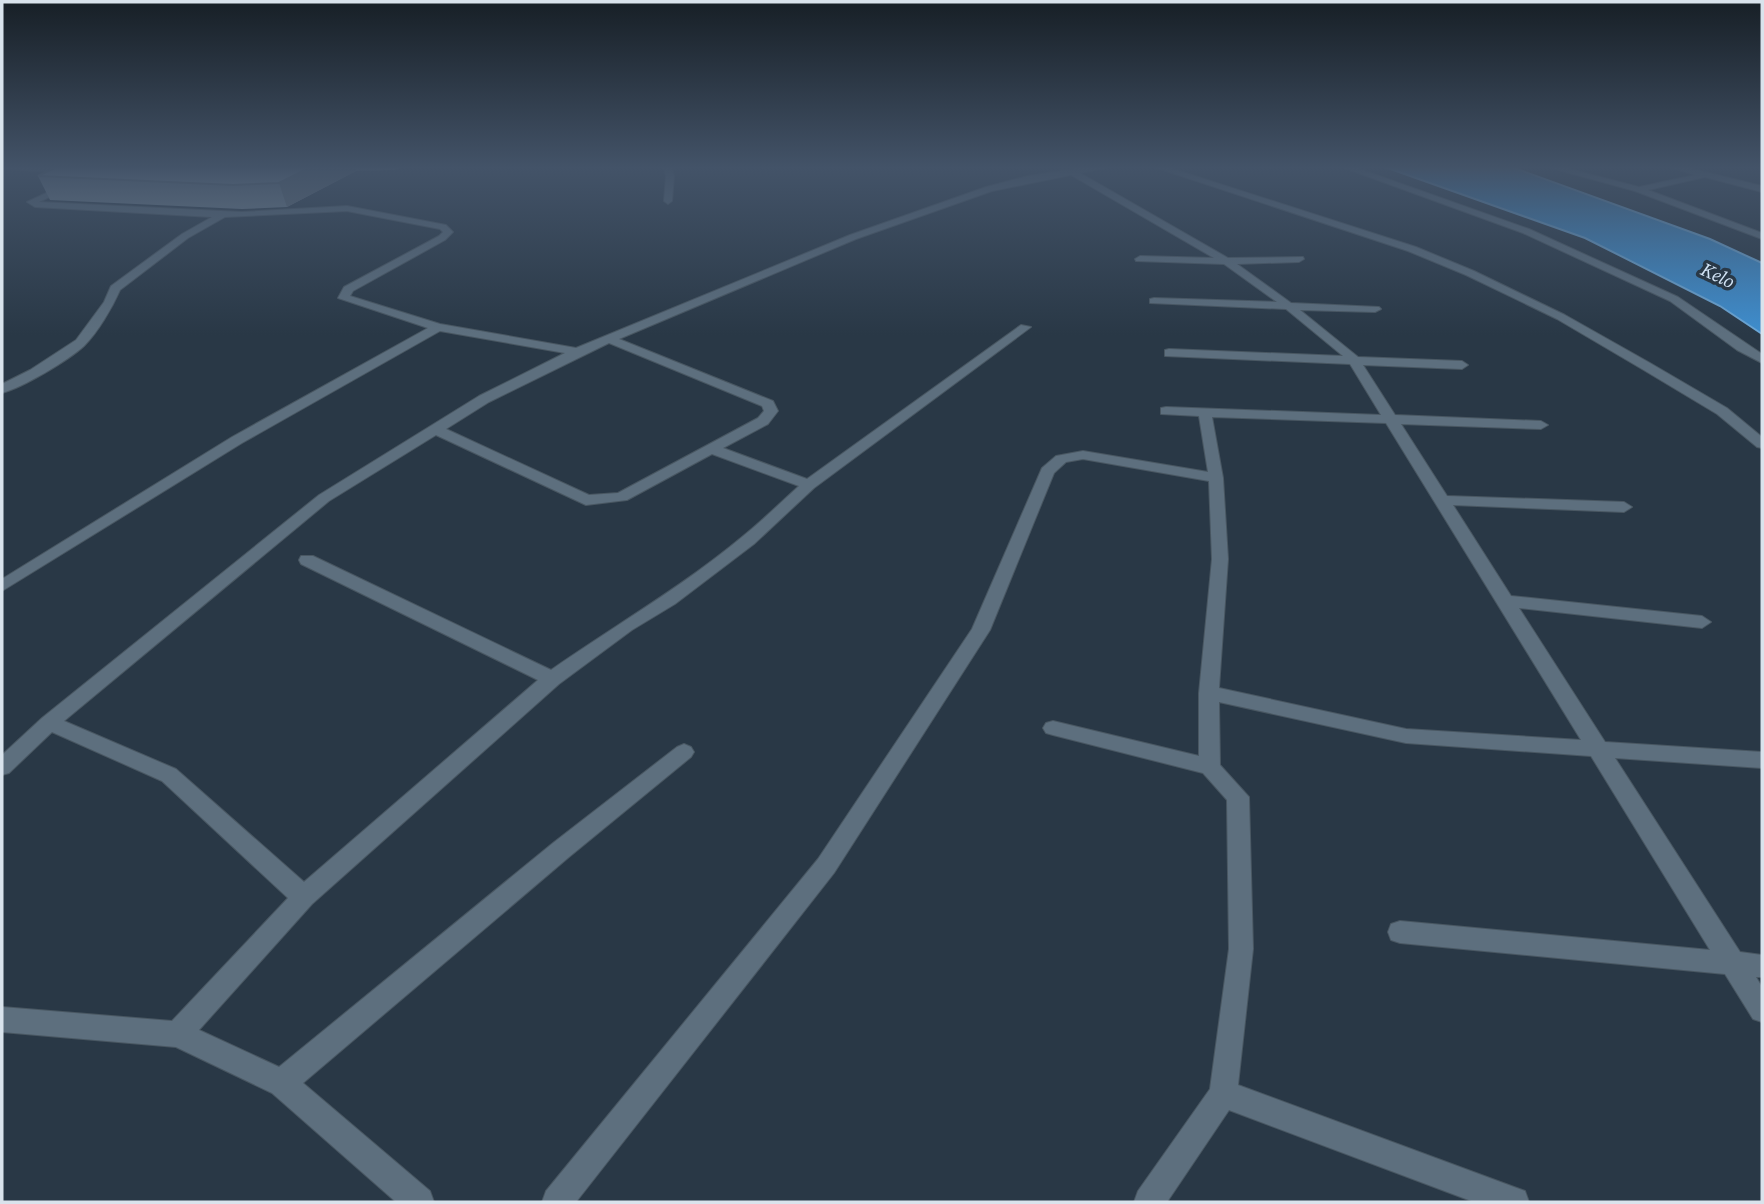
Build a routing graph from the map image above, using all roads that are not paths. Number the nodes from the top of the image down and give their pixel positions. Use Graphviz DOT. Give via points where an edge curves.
graph roads {
  1 [pos="210,222"];
  2 [pos="418,222"];
  3 [pos="895,222"];
  4 [pos="1164,222"];
  5 [pos="1329,222"];
  6 [pos="1501,222"];
  7 [pos="1725,222"];
  8 [pos="1762,236"];
  9 [pos="1140,259"];
  10 [pos="1299,259"];
  11 [pos="1227,261"];
  12 [pos="1154,300"];
  13 [pos="1290,306"];
  14 [pos="1376,309"];
  15 [pos="438,327"];
  16 [pos="1025,327"];
  17 [pos="610,339"];
  18 [pos="577,352"];
  19 [pos="1169,354"];
  20 [pos="1353,359"];
  21 [pos="1762,359"];
  22 [pos="1462,365"];
  23 [pos="2,389"];
  24 [pos="1166,411"];
  25 [pos="1205,413"];
  26 [pos="1392,420"];
  27 [pos="1541,425"];
  28 [pos="435,429"];
  29 [pos="1762,444"];
  30 [pos="711,449"];
  31 [pos="1216,478"];
  32 [pos="809,485"];
  33 [pos="1442,500"];
  34 [pos="1624,507"];
  35 [pos="307,561"];
  36 [pos="2,586"];
  37 [pos="1505,601"];
  38 [pos="1702,622"];
  39 [pos="552,679"];
  40 [pos="1209,693"];
  41 [pos="49,723"];
  42 [pos="1053,728"];
  43 [pos="1597,749"];
  44 [pos="684,752"];
  45 [pos="1762,760"];
  46 [pos="1210,766"];
  47 [pos="2,767"];
  48 [pos="304,897"];
  49 [pos="1400,932"];
  50 [pos="1731,965"];
  51 [pos="1762,966"];
  52 [pos="1762,1010"];
  53 [pos="2,1020"];
  54 [pos="178,1034"];
  55 [pos="282,1083"];
  56 [pos="1223,1094"];
  57 [pos="419,1202"];
  58 [pos="557,1202"];
  59 [pos="1149,1202"];
  60 [pos="1514,1202"];
  1 -- 23 [label="street" via="114,288 80,343"];
  2 -- 15 [label="street" via="448,232 348,289 344,298"];
  3 -- 17 [label="street"];
  4 -- 11 [label="street"];
  5 -- 29 [label="street" via="1471,273 1561,317 1722,411"];
  6 -- 21 [label="street" via="1662,293"];
  7 -- 8 [label="street"];
  9 -- 11 [label="street"];
  10 -- 11 [label="street"];
  11 -- 13 [label="street"];
  12 -- 13 [label="street"];
  13 -- 14 [label="street"];
  13 -- 20 [label="street"];
  15 -- 18 [label="street"];
  15 -- 36 [label="street" via="237,440"];
  16 -- 32 [label="street"];
  17 -- 18 [label="street"];
  17 -- 30 [label="street" via="768,404 771,411 763,421"];
  18 -- 28 [label="street"];
  19 -- 20 [label="street"];
  20 -- 22 [label="street"];
  20 -- 26 [label="street"];
  24 -- 25 [label="street"];
  25 -- 26 [label="street"];
  25 -- 31 [label="street"];
  26 -- 27 [label="street"];
  26 -- 33 [label="street"];
  28 -- 30 [label="street" via="586,500 622,496"];
  28 -- 41 [label="street" via="324,498"];
  30 -- 32 [label="street"];
  31 -- 40 [label="street" via="1220,559"];
  31 -- 58 [label="street" via="1083,455 1060,459 1047,471 981,630 826,866"];
  32 -- 39 [label="street" via="738,548"];
  33 -- 34 [label="street"];
  33 -- 37 [label="street"];
  35 -- 39 [label="street"];
  37 -- 38 [label="street"];
  37 -- 43 [label="street"];
  39 -- 48 [label="street"];
  40 -- 43 [label="street" via="1406,736"];
  40 -- 46 [label="street"];
  41 -- 47 [label="street"];
  41 -- 48 [label="street" via="169,775"];
  42 -- 46 [label="street"];
  43 -- 45 [label="street"];
  43 -- 50 [label="street"];
  44 -- 55 [label="street"];
  46 -- 56 [label="street" via="1238,797 1241,949"];
  48 -- 54 [label="street"];
  49 -- 50 [label="street"];
  50 -- 51 [label="street"];
  50 -- 52 [label="street"];
  53 -- 54 [label="street"];
  54 -- 55 [label="street"];
  55 -- 57 [label="street"];
  56 -- 59 [label="street"];
  56 -- 60 [label="street"];
}
